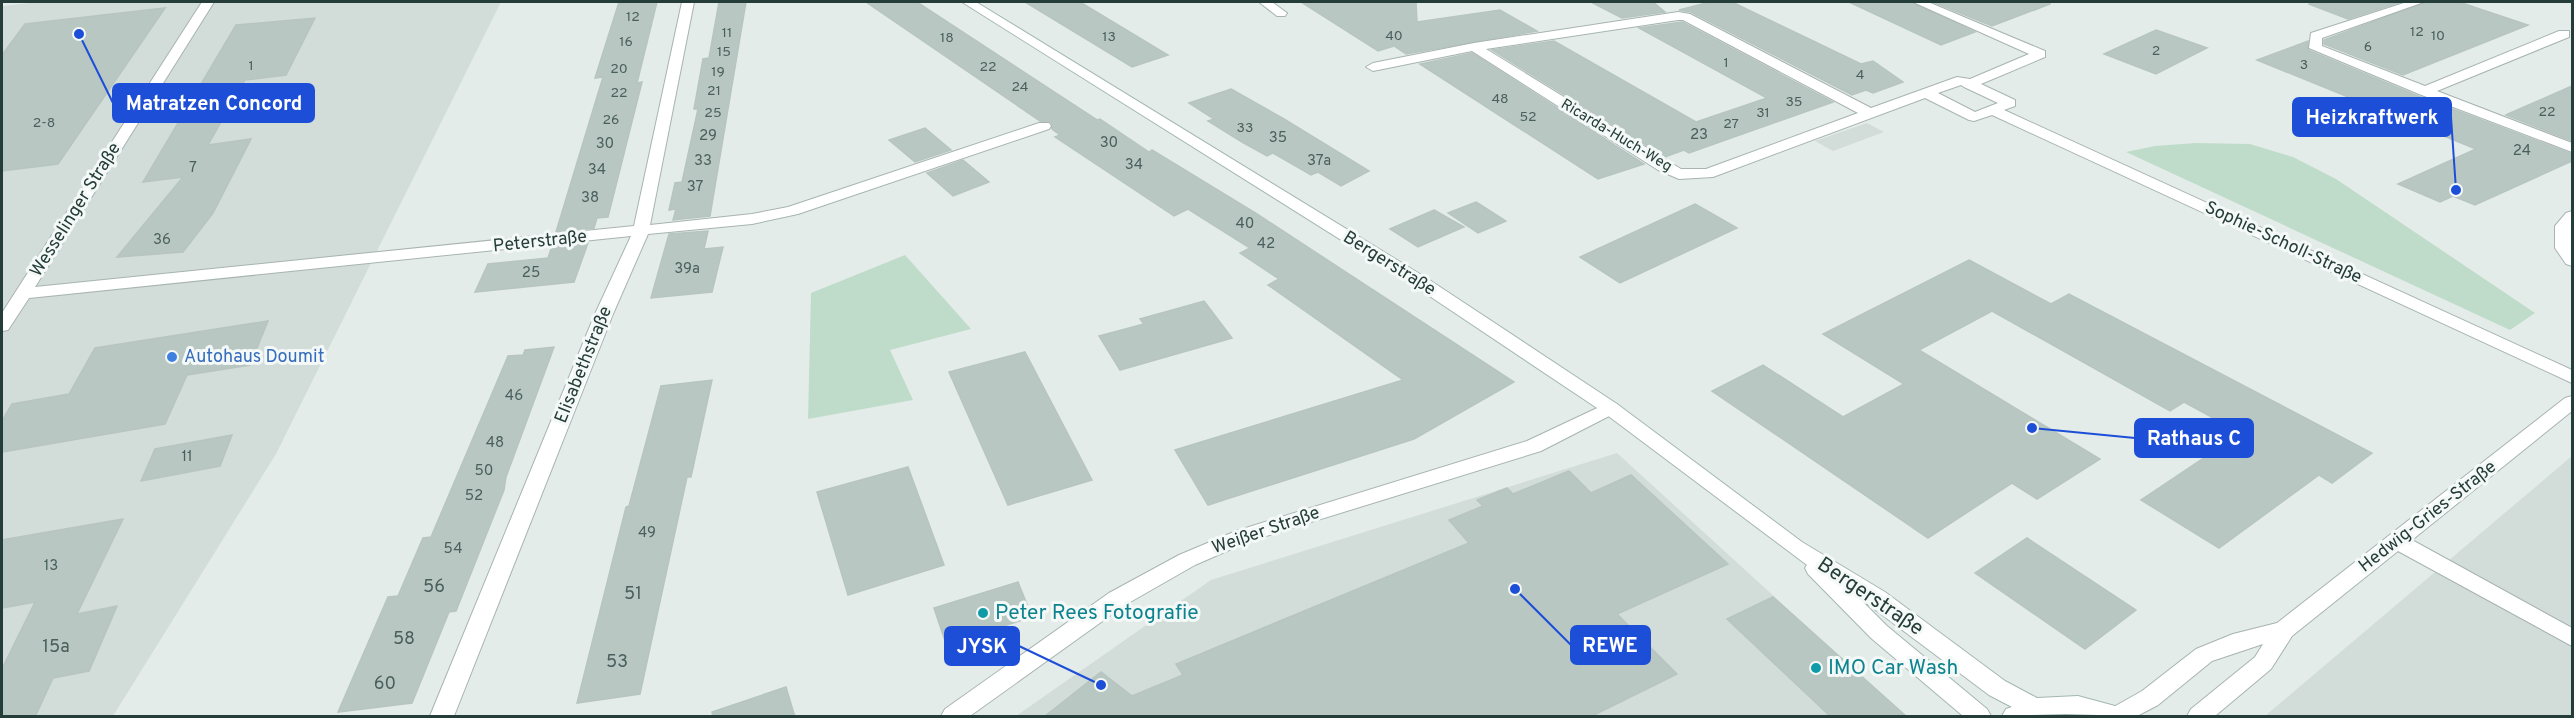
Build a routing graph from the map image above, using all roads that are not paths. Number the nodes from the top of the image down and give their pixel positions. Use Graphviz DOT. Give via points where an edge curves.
graph roads {
  1 [pos="208,2"];
  2 [pos="688,2"];
  3 [pos="968,2"];
  4 [pos="1265,2"];
  5 [pos="1920,2"];
  6 [pos="2418,2"];
  7 [pos="1281,13"];
  8 [pos="2564,34"];
  9 [pos="1474,47"];
  10 [pos="1373,67"];
  11 [pos="1969,84"];
  12 [pos="2424,91"];
  13 [pos="1926,93"];
  14 [pos="1992,110"];
  15 [pos="1870,113"];
  16 [pos="1044,126"];
  17 [pos="2572,148"];
  18 [pos="2572,216"];
  19 [pos="641,232"];
  20 [pos="2572,261"];
  21 [pos="23,293"];
  22 [pos="2,326"];
  23 [pos="2572,377"];
  24 [pos="2572,402"];
  25 [pos="1610,408"];
  26 [pos="2398,541"];
  27 [pos="1796,547"];
  28 [pos="2284,630"];
  29 [pos="2572,638"];
  30 [pos="2023,712"];
  31 [pos="442,717"];
  32 [pos="953,717"];
  33 [pos="1979,717"];
  34 [pos="2118,717"];
  35 [pos="2199,717"];
  1 -- 21 [label="street, Wesselinger Straße"];
  2 -- 19 [label="street, Elisabethstraße"];
  3 -- 25 [label="street, Bergerstraße" via="1422,283"];
  4 -- 7 [label="street"];
  5 -- 11 [label="street" via="2040,54"];
  6 -- 12 [label="street" via="2316,36 2316,48"];
  8 -- 12 [label="street"];
  9 -- 10 [label="street"];
  9 -- 15 [label="street" via="1678,15"];
  9 -- 15 [label="street, Ricarda-Huch-Weg" via="1679,174 1708,174"];
  11 -- 13 [label="street" via="1962,80"];
  11 -- 14 [label="street" via="2010,103"];
  12 -- 17 [label="street"];
  13 -- 14 [label="street, Sophie-Scholl-Straße" via="1974,117"];
  13 -- 15 [label="street, Ricarda-Huch-Weg"];
  14 -- 23 [label="street, Sophie-Scholl-Straße"];
  16 -- 19 [label="street, Peterstraße" via="792,211"];
  18 -- 20 [label="street" via="2563,226 2563,248"];
  19 -- 21 [label="street, Peterstraße"];
  19 -- 31 [label="street, Elisabethstraße" via="604,314"];
  21 -- 22 [label="street, Wesselinger Straße"];
  24 -- 26 [label="street, Hedwig-Gries-Straße"];
  25 -- 27 [label="street, Bergerstraße"];
  25 -- 32 [label="street, Weißer Straße" via="1534,446 1243,536 1188,560 1117,599"];
  26 -- 28 [label="street, Hedwig-Gries-Straße"];
  26 -- 29 [label="street"];
  27 -- 30 [label="street, Bergerstraße" via="1877,598"];
  27 -- 33 [label="street, Bergerstraße" via="1879,632"];
  28 -- 34 [label="street, Hedwig-Gries-Straße" via="2204,655 2150,698"];
  28 -- 35 [label="street, Hedwig-Gries-Straße" via="2263,663"];
  30 -- 34 [label="street, Bergerstraße" via="2059,704 2088,706"];
}
